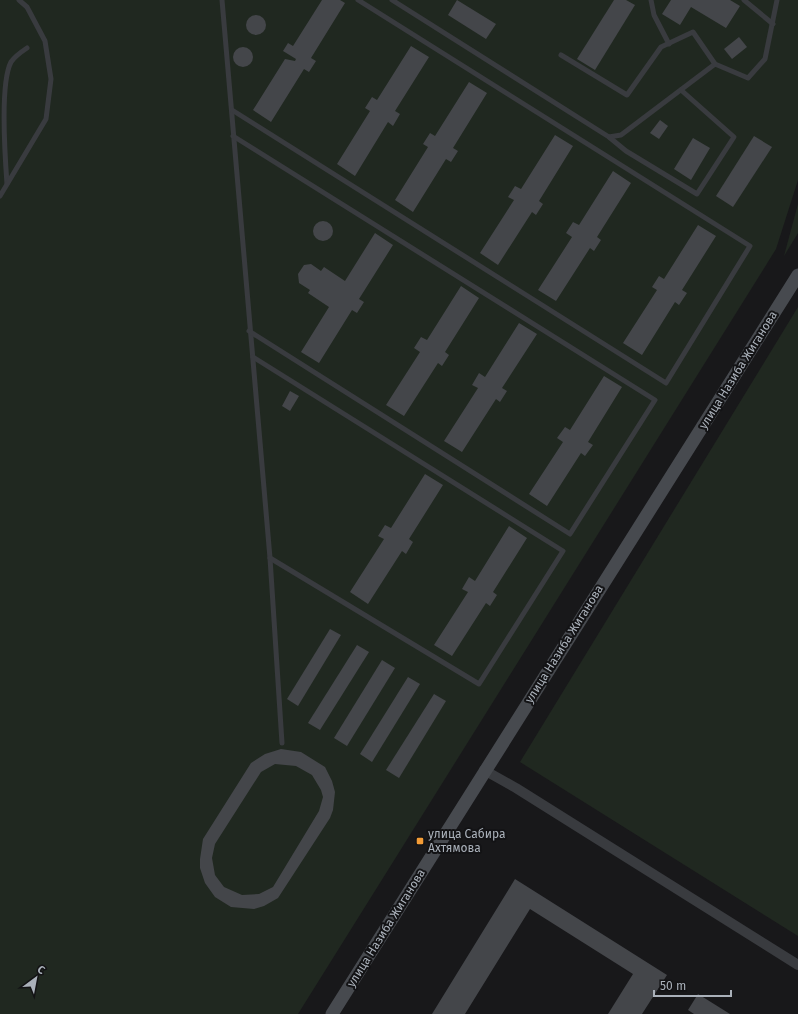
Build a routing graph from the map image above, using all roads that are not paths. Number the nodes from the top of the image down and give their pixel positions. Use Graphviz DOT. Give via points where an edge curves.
graph roads {
  1 [pos="19,0"];
  2 [pos="222,0"];
  3 [pos="358,0"];
  4 [pos="392,0"];
  5 [pos="651,0"];
  6 [pos="744,0"];
  7 [pos="777,0"];
  8 [pos="772,24"];
  9 [pos="669,44"];
  10 [pos="27,48"];
  11 [pos="561,55"];
  12 [pos="715,64"];
  13 [pos="681,90"];
  14 [pos="232,110"];
  15 [pos="233,136"];
  16 [pos="609,137"];
  17 [pos="7,185"];
  18 [pos="0,195"];
  19 [pos="798,275"];
  20 [pos="249,331"];
  21 [pos="253,357"];
  22 [pos="270,558"];
  23 [pos="282,744"];
  24 [pos="484,770"];
  25 [pos="798,965"];
  26 [pos="332,1014"];
  1 -- 17 [label="lane" via="27,7 45,41 51,79 46,119"];
  2 -- 14 [label="lane"];
  3 -- 14 [label="lane" via="750,246 666,383"];
  4 -- 16 [label="lane"];
  5 -- 9 [label="lane" via="654,15"];
  6 -- 8 [label="lane"];
  7 -- 8 [label="lane"];
  8 -- 12 [label="lane" via="765,59 748,78"];
  9 -- 11 [label="lane" via="661,47 627,95"];
  9 -- 12 [label="lane" via="693,32"];
  10 -- 17 [label="lane" via="10,63 4,77 2,94"];
  12 -- 13 [label="lane"];
  13 -- 16 [label="lane" via="621,135"];
  13 -- 16 [label="lane" via="734,137 697,194 626,151"];
  14 -- 15 [label="lane"];
  15 -- 20 [label="lane"];
  15 -- 20 [label="lane" via="655,400 570,534"];
  17 -- 18 [label="lane"];
  19 -- 24 [label="street, улица Назиба Жиганова"];
  20 -- 21 [label="lane"];
  21 -- 22 [label="lane"];
  21 -- 22 [label="lane" via="563,551 479,684"];
  22 -- 23 [label="lane"];
  24 -- 25 [label="street"];
  24 -- 26 [label="street, улица Назиба Жиганова"];
}
